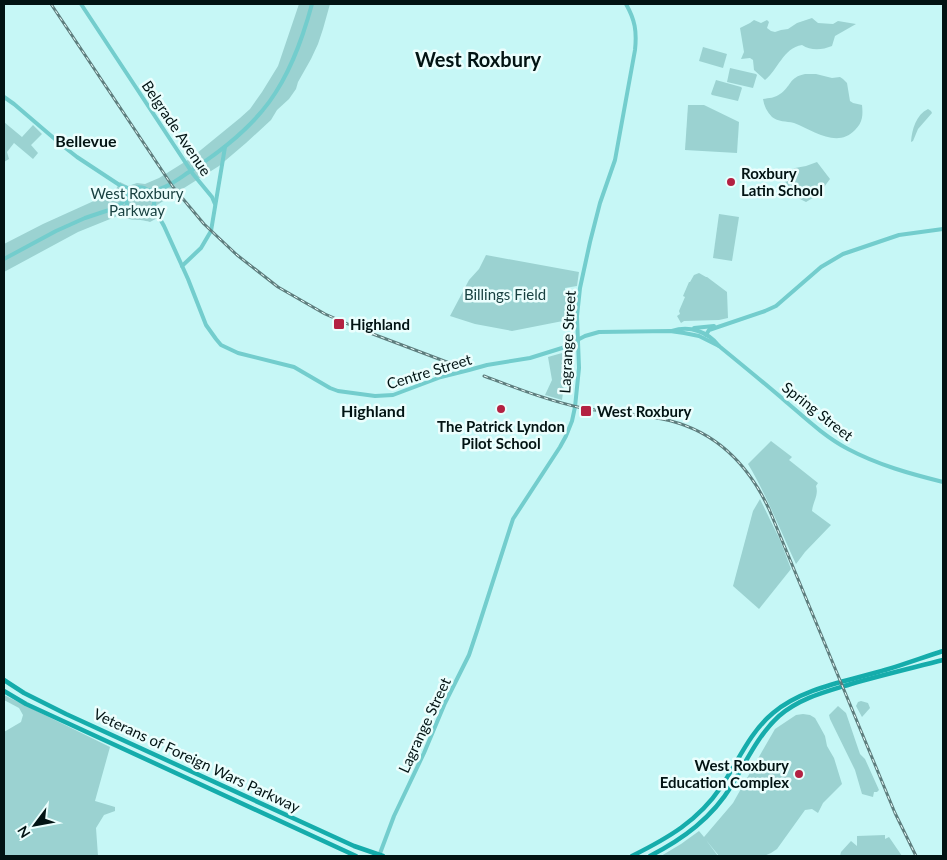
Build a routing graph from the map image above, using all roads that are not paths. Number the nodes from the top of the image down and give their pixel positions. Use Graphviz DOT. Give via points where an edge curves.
graph roads {
  1 [pos="81,4"];
  2 [pos="312,4"];
  3 [pos="626,4"];
  4 [pos="4,97"];
  5 [pos="225,147"];
  6 [pos="191,171"];
  7 [pos="121,186"];
  8 [pos="161,188"];
  9 [pos="134,189"];
  10 [pos="148,190"];
  11 [pos="127,197"];
  12 [pos="154,202"];
  13 [pos="215,204"];
  14 [pos="114,209"];
  15 [pos="131,212"];
  16 [pos="145,214"];
  17 [pos="160,218"];
  18 [pos="943,229"];
  19 [pos="4,259"];
  20 [pos="182,266"];
  21 [pos="719,326"];
  22 [pos="690,329"];
  23 [pos="670,332"];
  24 [pos="705,336"];
  25 [pos="578,339"];
  26 [pos="943,482"];
  27 [pos="943,651"];
  28 [pos="943,660"];
  29 [pos="4,680"];
  30 [pos="4,691"];
  31 [pos="732,770"];
  32 [pos="738,774"];
  33 [pos="356,856"];
  34 [pos="380,856"];
  35 [pos="632,856"];
  36 [pos="650,856"];
  1 -- 6 [label="main road, Belgrade Avenue"];
  2 -- 5 [label="main road" via="299,46 278,91 255,120"];
  3 -- 25 [label="main road, Lagrange Street" via="635,24 636,50 617,152 583,272 577,316"];
  4 -- 7 [label="main road" via="69,152"];
  5 -- 6 [label="main road"];
  5 -- 13 [label="main road"];
  6 -- 8 [label="main road"];
  6 -- 13 [label="main road, Belgrade Avenue"];
  7 -- 9 [label="main road"];
  7 -- 11 [label="main road"];
  8 -- 10 [label="main road"];
  8 -- 12 [label="main road"];
  9 -- 10 [label="main road"];
  9 -- 11 [label="main road"];
  10 -- 12 [label="main road"];
  11 -- 14 [label="main road"];
  11 -- 15 [label="main road"];
  12 -- 16 [label="main road"];
  12 -- 17 [label="main road, Centre Street"];
  13 -- 20 [label="main road" via="211,231 201,248"];
  14 -- 15 [label="main road"];
  14 -- 19 [label="main road" via="62,228"];
  15 -- 16 [label="main road"];
  16 -- 17 [label="main road"];
  17 -- 20 [label="main road, Centre Street"];
  18 -- 21 [label="main road" via="900,235 844,254 821,267 776,306"];
  20 -- 25 [label="main road, Centre Street" via="206,325 221,345 238,353 294,367 343,392 393,395 441,377 536,356"];
  21 -- 22 [label="main road"];
  21 -- 24 [label="main road"];
  22 -- 23 [label="main road, Centre Street"];
  22 -- 24 [label="main road, Centre Street" via="701,331"];
  23 -- 24 [label="main road, Centre Street"];
  23 -- 25 [label="main road, Centre Street" via="603,331"];
  24 -- 26 [label="main road, Spring Street" via="836,442 857,454"];
  25 -- 34 [label="main road, Lagrange Street" via="578,385 569,427 560,447 513,519 470,650 394,816"];
  27 -- 31 [label="highway" via="809,692 788,702 761,724"];
  28 -- 32 [label="highway" via="801,701 768,727"];
  29 -- 34 [label="highway, Veterans of Foreign Wars Parkway" via="75,718"];
  30 -- 33 [label="highway, Veterans of Foreign Wars Parkway"];
  31 -- 32 [label="highway"];
  31 -- 35 [label="highway" via="713,798 690,822"];
  32 -- 36 [label="highway" via="722,799 699,824"];
}
